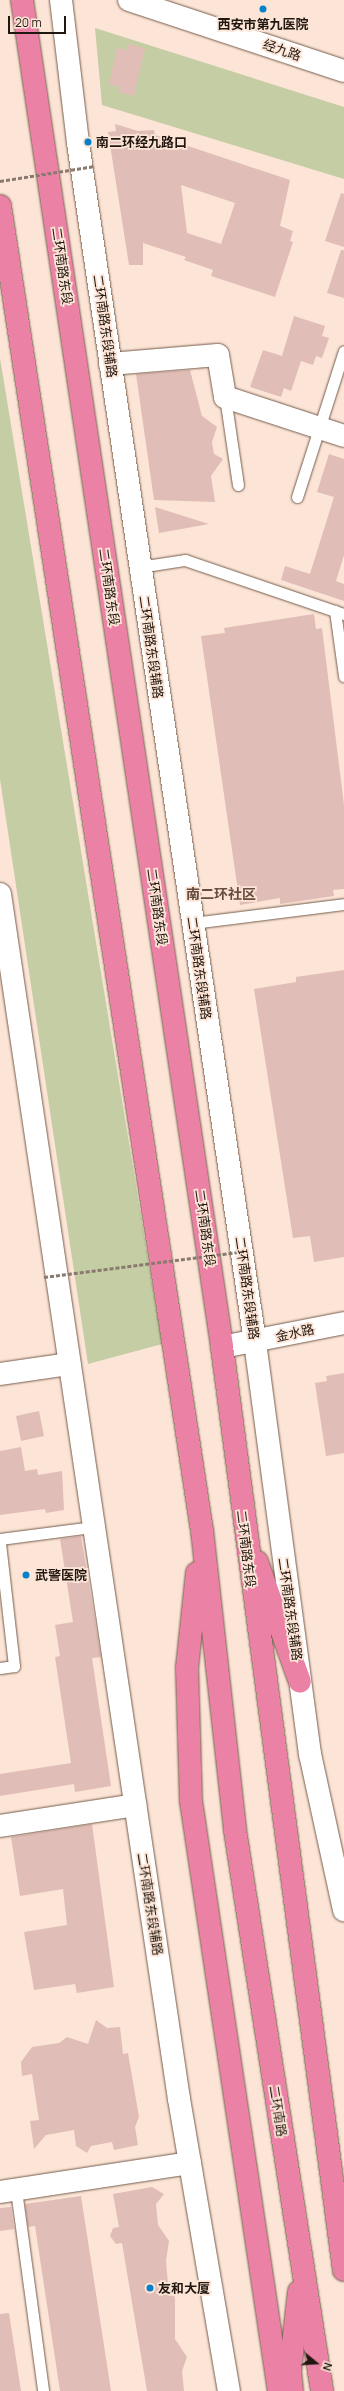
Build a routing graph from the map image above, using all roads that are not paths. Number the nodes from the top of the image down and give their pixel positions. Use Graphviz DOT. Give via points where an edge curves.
graph roads {
  1 [pos="22,0"];
  2 [pos="61,0"];
  3 [pos="129,0"];
  4 [pos="344,71"];
  5 [pos="0,206"];
  6 [pos="344,351"];
  7 [pos="110,364"];
  8 [pos="225,397"];
  9 [pos="319,428"];
  10 [pos="344,436"];
  11 [pos="238,485"];
  12 [pos="297,497"];
  13 [pos="139,566"];
  14 [pos="339,612"];
  15 [pos="344,676"];
  16 [pos="0,894"];
  17 [pos="344,904"];
  18 [pos="192,923"];
  19 [pos="344,1323"];
  20 [pos="255,1342"];
  21 [pos="222,1347"];
  22 [pos="69,1364"];
  23 [pos="0,1374"];
  24 [pos="243,1522"];
  25 [pos="93,1527"];
  26 [pos="202,1530"];
  27 [pos="0,1539"];
  28 [pos="0,1543"];
  29 [pos="0,1668"];
  30 [pos="300,1682"];
  31 [pos="135,1805"];
  32 [pos="0,1826"];
  33 [pos="339,1868"];
  34 [pos="344,1910"];
  35 [pos="190,2163"];
  36 [pos="328,2166"];
  37 [pos="8,2191"];
  38 [pos="344,2226"];
  39 [pos="302,2263"];
  40 [pos="344,2270"];
  41 [pos="43,2391"];
  42 [pos="228,2391"];
  43 [pos="279,2391"];
  44 [pos="292,2391"];
  45 [pos="322,2391"];
  1 -- 21 [label="highway, 二环南路东段"];
  2 -- 7 [label="main road, 二环南路东段辅路"];
  3 -- 4 [label="main road, 经九路"];
  5 -- 26 [label="highway"];
  6 -- 9 [label="lane"];
  7 -- 8 [label="main road" via="218,355"];
  7 -- 13 [label="main road, 二环南路东段辅路"];
  8 -- 9 [label="main road"];
  8 -- 11 [label="lane"];
  9 -- 10 [label="main road"];
  9 -- 12 [label="lane"];
  13 -- 14 [label="lane" via="185,560"];
  13 -- 18 [label="main road, 二环南路东段辅路"];
  14 -- 15 [label="lane"];
  16 -- 22 [label="main road, 二环南路东段辅路"];
  17 -- 18 [label="lane"];
  18 -- 20 [label="main road, 二环南路东段辅路"];
  19 -- 20 [label="main road, 金水路"];
  20 -- 21 [label="main road, 金水路"];
  20 -- 30 [label="main road, 二环南路东段辅路"];
  21 -- 24 [label="highway, 二环南路东段"];
  22 -- 23 [label="main road"];
  22 -- 25 [label="main road, 二环南路东段辅路"];
  24 -- 30 [label="highway"];
  24 -- 36 [label="highway, 二环南路东段"];
  25 -- 27 [label="lane"];
  25 -- 31 [label="main road, 二环南路东段辅路"];
  26 -- 39 [label="highway, 二环南路" via="234,1830"];
  26 -- 43 [label="highway" via="187,1668 191,1801"];
  28 -- 29 [label="lane" via="14,1666"];
  30 -- 33 [label="main road, 二环南路东段辅路" via="310,1754"];
  31 -- 32 [label="main road"];
  31 -- 35 [label="main road, 二环南路东段辅路"];
  33 -- 34 [label="main road, 二环南路东段辅路"];
  35 -- 37 [label="main road"];
  35 -- 42 [label="main road, 二环南路东段辅路"];
  36 -- 38 [label="highway"];
  36 -- 40 [label="highway"];
  37 -- 41 [label="lane"];
  39 -- 44 [label="highway" via="290,2371"];
  39 -- 45 [label="highway, 二环南路"];
}
